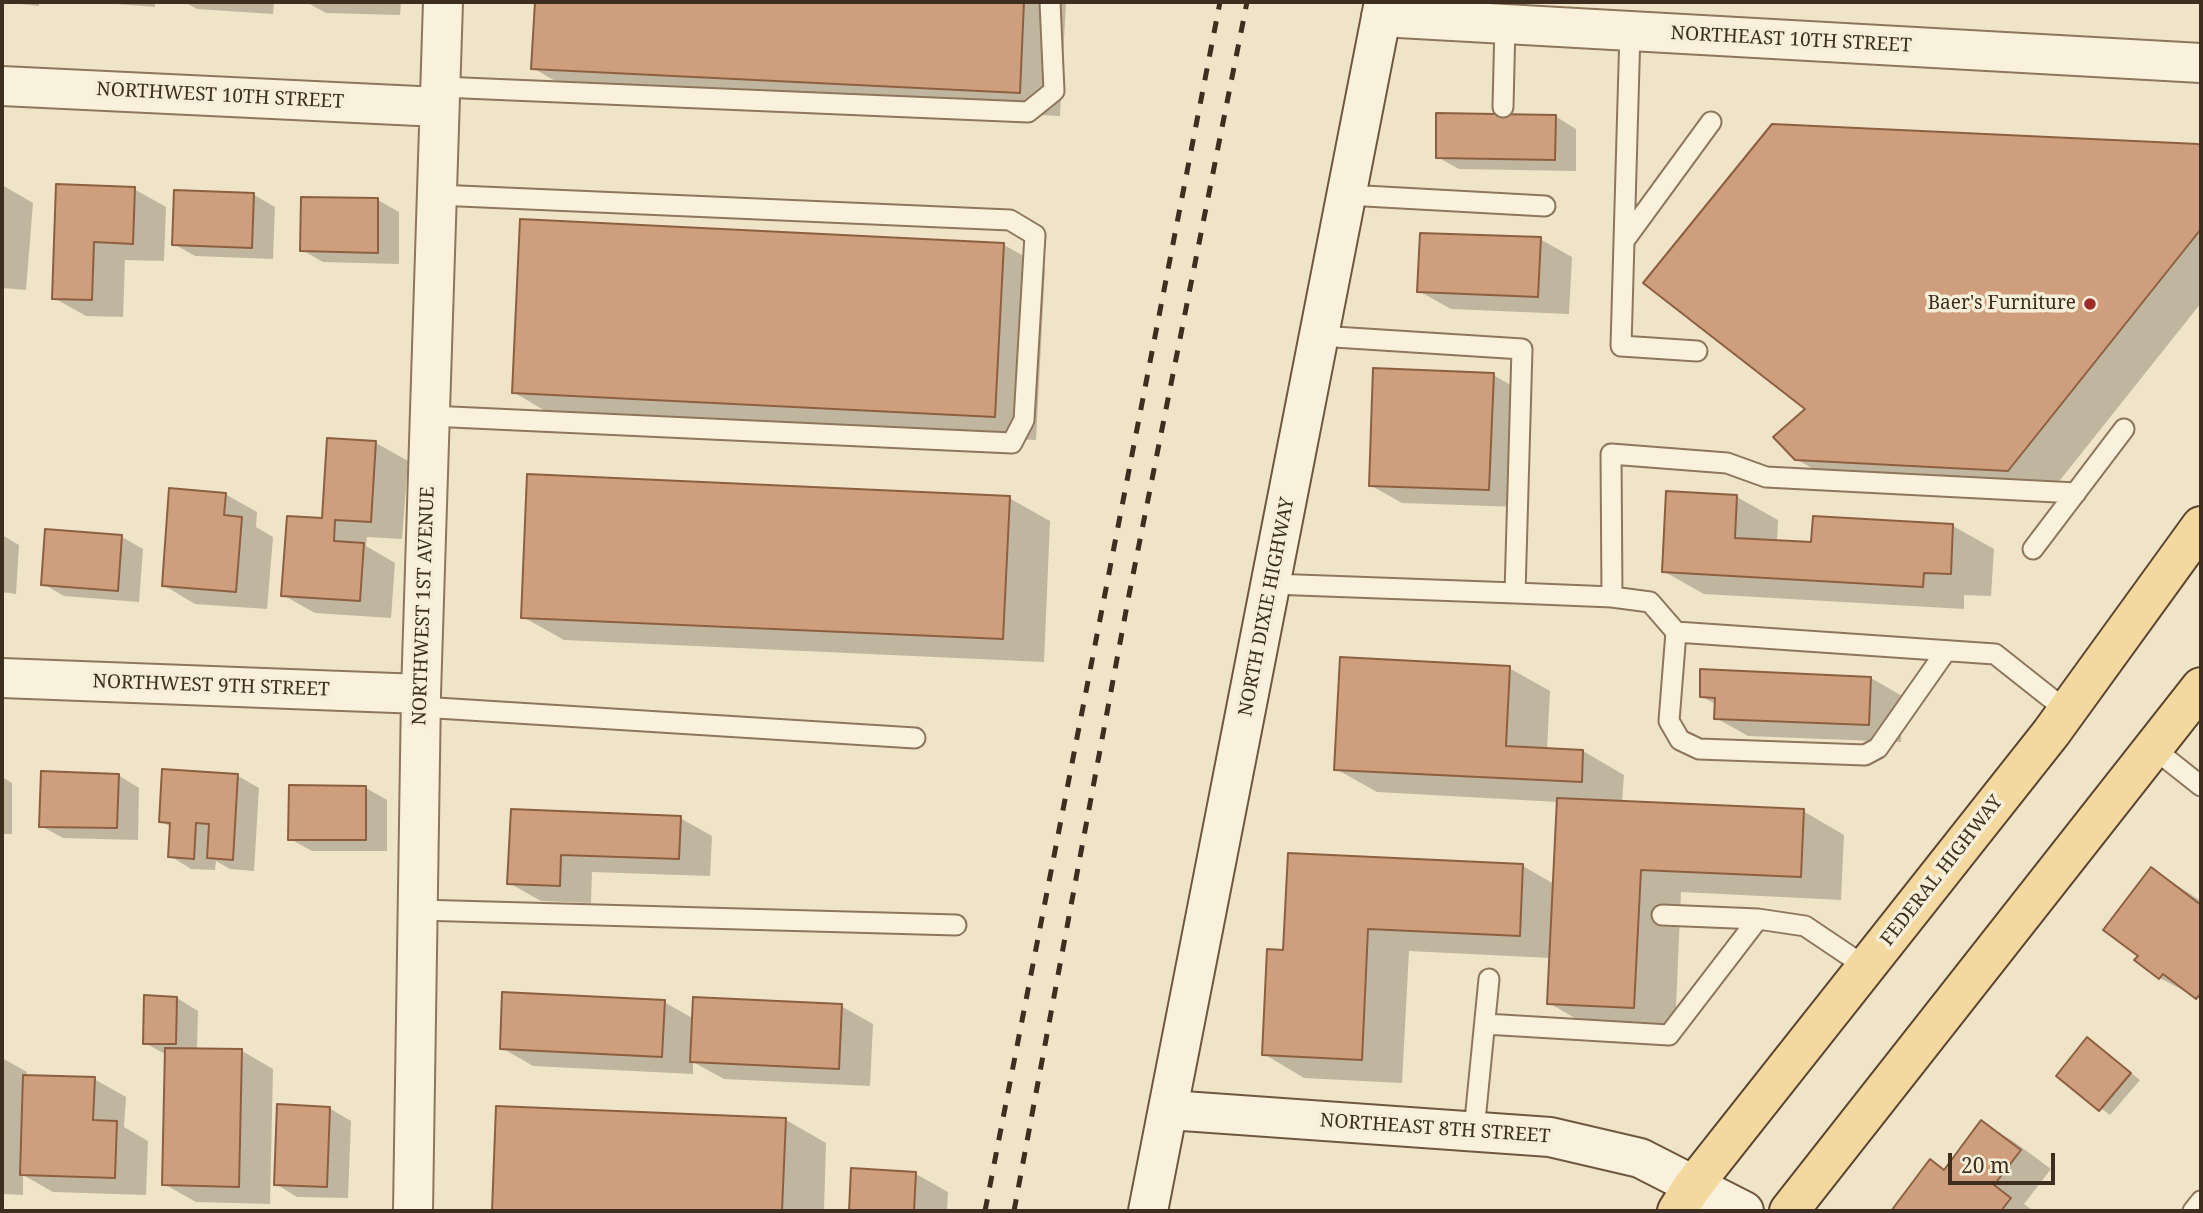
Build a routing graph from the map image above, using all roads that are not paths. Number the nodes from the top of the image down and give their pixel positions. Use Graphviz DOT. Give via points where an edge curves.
graph roads {
  1 [pos="443,2"];
  2 [pos="1050,2"];
  3 [pos="1383,9"];
  4 [pos="1643,22"];
  5 [pos="1505,24"];
  6 [pos="2201,63"];
  7 [pos="2,86"];
  8 [pos="440,97"];
  9 [pos="1503,107"];
  10 [pos="1712,122"];
  11 [pos="437,195"];
  12 [pos="1347,195"];
  13 [pos="1545,206"];
  14 [pos="1623,241"];
  15 [pos="1320,336"];
  16 [pos="1697,351"];
  17 [pos="430,416"];
  18 [pos="2124,429"];
  19 [pos="2076,493"];
  20 [pos="2201,526"];
  21 [pos="2033,549"];
  22 [pos="1271,584"];
  23 [pos="1515,593"];
  24 [pos="1612,597"];
  25 [pos="1675,632"];
  26 [pos="1946,651"];
  27 [pos="2,678"];
  28 [pos="2201,687"];
  29 [pos="421,701"];
  30 [pos="2067,711"];
  31 [pos="915,738"];
  32 [pos="2153,748"];
  33 [pos="2201,786"];
  34 [pos="418,910"];
  35 [pos="1662,915"];
  36 [pos="1758,919"];
  37 [pos="956,925"];
  38 [pos="1866,967"];
  39 [pos="1489,979"];
  40 [pos="1485,1024"];
  41 [pos="1169,1110"];
  42 [pos="1474,1131"];
  43 [pos="2201,1201"];
  44 [pos="1691,1203"];
  45 [pos="414,1211"];
  46 [pos="1148,1211"];
  47 [pos="1744,1211"];
  48 [pos="1789,1211"];
  49 [pos="2193,1211"];
  1 -- 8 [label="street, NORTHWEST 1ST AVENUE"];
  2 -- 8 [label="lane" via="1054,91 1028,112"];
  3 -- 5 [label="street, NORTHEAST 10TH STREET"];
  3 -- 12 [label="street, NORTH DIXIE HIGHWAY"];
  4 -- 5 [label="street, NORTHEAST 10TH STREET"];
  4 -- 6 [label="street, NORTHEAST 10TH STREET"];
  4 -- 14 [label="lane"];
  5 -- 9 [label="lane"];
  7 -- 8 [label="street, NORTHWEST 10TH STREET"];
  8 -- 11 [label="street, NORTHWEST 1ST AVENUE"];
  10 -- 14 [label="lane"];
  11 -- 17 [label="street, NORTHWEST 1ST AVENUE"];
  11 -- 17 [label="lane" via="1010,220 1035,234 1024,420 1012,443"];
  12 -- 13 [label="lane"];
  12 -- 15 [label="street, NORTH DIXIE HIGHWAY"];
  14 -- 16 [label="lane" via="1621,346"];
  15 -- 22 [label="street, NORTH DIXIE HIGHWAY"];
  15 -- 23 [label="lane" via="1522,349"];
  17 -- 29 [label="street, NORTHWEST 1ST AVENUE"];
  18 -- 19 [label="lane"];
  19 -- 21 [label="lane"];
  19 -- 24 [label="lane" via="1766,477 1727,463 1611,454"];
  20 -- 30 [label="main road, FEDERAL HIGHWAY"];
  22 -- 23 [label="lane"];
  22 -- 41 [label="street, NORTH DIXIE HIGHWAY"];
  23 -- 24 [label="lane"];
  24 -- 25 [label="lane" via="1650,602"];
  25 -- 26 [label="lane"];
  25 -- 26 [label="lane" via="1669,721 1679,740 1699,748 1865,755 1878,748"];
  26 -- 30 [label="lane" via="1995,654"];
  27 -- 29 [label="street, NORTHWEST 9TH STREET"];
  28 -- 32 [label="main road"];
  29 -- 31 [label="lane"];
  29 -- 34 [label="street, NORTHWEST 1ST AVENUE"];
  30 -- 38 [label="main road, FEDERAL HIGHWAY"];
  32 -- 33 [label="lane"];
  32 -- 48 [label="main road"];
  34 -- 37 [label="lane"];
  34 -- 45 [label="street, NORTHWEST 1ST AVENUE"];
  35 -- 36 [label="lane"];
  36 -- 38 [label="lane" via="1805,926"];
  36 -- 40 [label="lane" via="1669,1035"];
  38 -- 44 [label="main road, FEDERAL HIGHWAY"];
  39 -- 40 [label="lane"];
  40 -- 42 [label="lane"];
  41 -- 42 [label="street, NORTHEAST 8TH STREET"];
  41 -- 46 [label="street, NORTH DIXIE HIGHWAY"];
  42 -- 44 [label="street, NORTHEAST 8TH STREET" via="1550,1136 1640,1158"];
  43 -- 49 [label="lane"];
  44 -- 47 [label="street, NORTHEAST 8TH STREET"];
}
